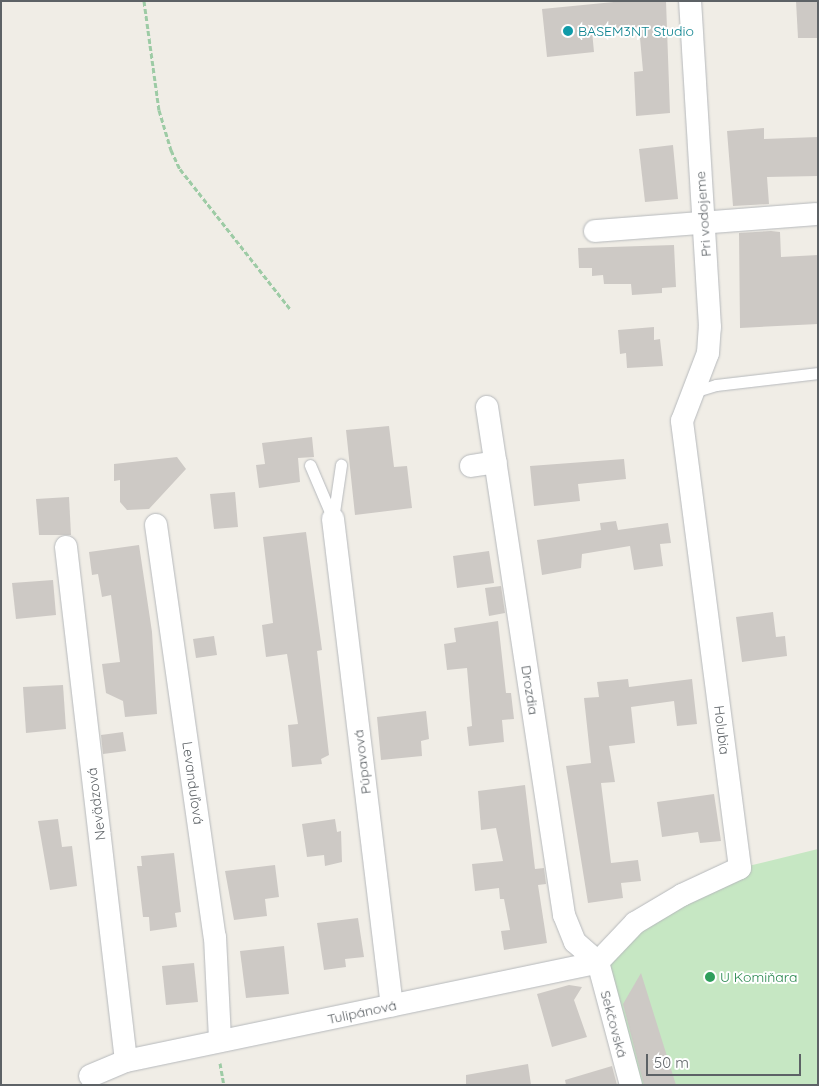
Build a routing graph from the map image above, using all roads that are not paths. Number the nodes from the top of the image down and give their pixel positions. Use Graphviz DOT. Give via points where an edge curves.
graph roads {
  1 [pos="690,1"];
  2 [pos="815,214"];
  3 [pos="703,221"];
  4 [pos="595,231"];
  5 [pos="818,373"];
  6 [pos="693,392"];
  7 [pos="487,407"];
  8 [pos="682,421"];
  9 [pos="496,462"];
  10 [pos="310,465"];
  11 [pos="341,465"];
  12 [pos="471,466"];
  13 [pos="333,519"];
  14 [pos="156,525"];
  15 [pos="66,546"];
  16 [pos="598,962"];
  17 [pos="392,1005"];
  18 [pos="220,1041"];
  19 [pos="126,1061"];
  20 [pos="90,1076"];
  21 [pos="631,1085"];
  1 -- 3 [label="street, Pri vodojeme"];
  2 -- 3 [label="street"];
  3 -- 4 [label="street"];
  3 -- 6 [label="street, Pri vodojeme" via="710,327 708,353"];
  5 -- 6 [label="lane" via="716,385"];
  6 -- 8 [label="street, Pri vodojeme"];
  7 -- 9 [label="street, Drozdia"];
  8 -- 16 [label="street, Holubia" via="740,868 682,895 635,923"];
  9 -- 12 [label="street"];
  9 -- 16 [label="street, Drozdia" via="564,915 576,942"];
  10 -- 13 [label="lane"];
  11 -- 13 [label="lane"];
  13 -- 17 [label="street, Púpavová"];
  14 -- 18 [label="street, Levanduľová" via="215,937"];
  15 -- 19 [label="street, Nevädzová"];
  16 -- 17 [label="street, Tulipánová"];
  16 -- 21 [label="street, Sekčovská"];
  17 -- 18 [label="street, Tulipánová"];
  18 -- 19 [label="street, Tulipánová"];
  19 -- 20 [label="street, Tulipánová"];
}
